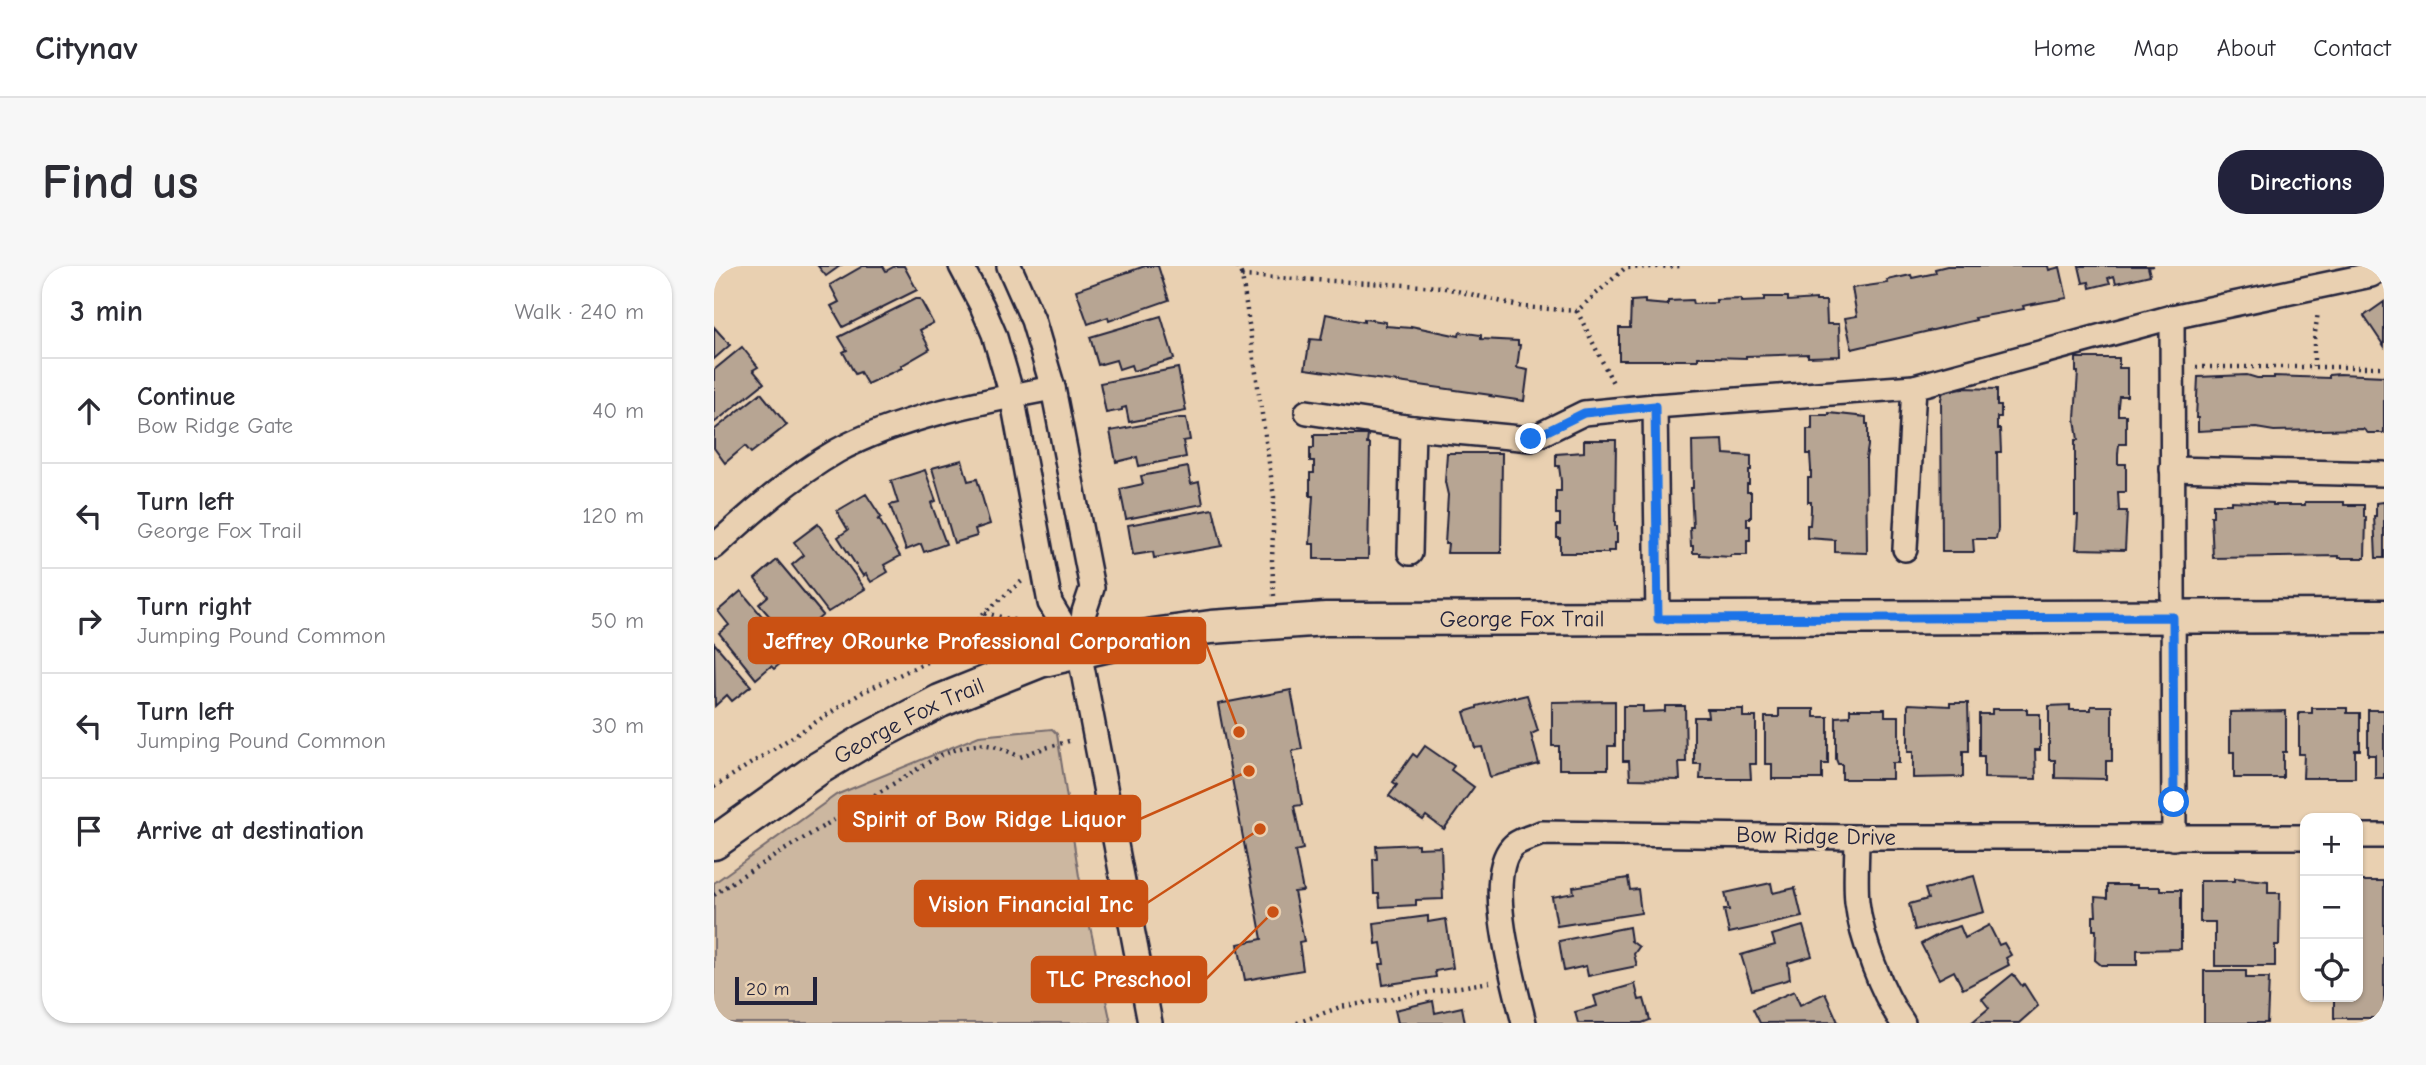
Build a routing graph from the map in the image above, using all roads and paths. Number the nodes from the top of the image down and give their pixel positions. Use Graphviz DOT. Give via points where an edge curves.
graph roads {
  1 [pos="961,266"];
  2 [pos="1009,266"];
  3 [pos="1238,266"];
  4 [pos="1682,266"];
  5 [pos="2384,266"];
  6 [pos="1242,276"];
  7 [pos="1577,311"];
  8 [pos="2172,317"];
  9 [pos="2314,340"];
  10 [pos="2198,367"];
  11 [pos="2314,367"];
  12 [pos="2384,367"];
  13 [pos="1615,387"];
  14 [pos="1914,387"];
  15 [pos="1053,388"];
  16 [pos="1012,396"];
  17 [pos="1655,406"];
  18 [pos="1307,412"];
  19 [pos="1413,428"];
  20 [pos="2172,469"];
  21 [pos="2384,474"];
  22 [pos="716,540"];
  23 [pos="1905,549"];
  24 [pos="1410,553"];
  25 [pos="1043,564"];
  26 [pos="984,613"];
  27 [pos="2384,616"];
  28 [pos="2173,617"];
  29 [pos="1658,619"];
  30 [pos="1276,621"];
  31 [pos="1029,624"];
  32 [pos="1079,651"];
  33 [pos="1069,741"];
  34 [pos="714,787"];
  35 [pos="2363,836"];
  36 [pos="2384,836"];
  37 [pos="1857,837"];
  38 [pos="2300,837"];
  39 [pos="2174,838"];
  40 [pos="714,843"];
  41 [pos="714,895"];
  42 [pos="1491,982"];
  43 [pos="1150,1023"];
  44 [pos="1297,1023"];
  45 [pos="1524,1023"];
  46 [pos="1903,1023"];
  1 -- 16 [label="street" via="994,334"];
  2 -- 15 [label="street"];
  3 -- 6 [label="path"];
  4 -- 7 [label="path" via="1625,268"];
  5 -- 8 [label="street" via="2371,275 2337,284"];
  6 -- 7 [label="path" via="1441,287 1523,307"];
  6 -- 30 [label="path" via="1274,497"];
  7 -- 13 [label="path"];
  8 -- 14 [label="street"];
  8 -- 20 [label="street"];
  9 -- 11 [label="path"];
  10 -- 11 [label="path"];
  11 -- 12 [label="path"];
  14 -- 17 [label="street"];
  14 -- 23 [label="street"];
  15 -- 16 [label="street"];
  15 -- 32 [label="street" via="1092,588"];
  16 -- 22 [label="street" via="864,438 808,470"];
  16 -- 25 [label="street"];
  17 -- 19 [label="street" via="1584,413 1531,439"];
  17 -- 29 [label="street"];
  18 -- 19 [label="street"];
  19 -- 24 [label="street"];
  20 -- 21 [label="street"];
  20 -- 28 [label="street"];
  25 -- 26 [label="path"];
  25 -- 32 [label="street" via="1051,603"];
  26 -- 31 [label="path"];
  26 -- 34 [label="path" via="952,649 863,692"];
  27 -- 28 [label="street, George Fox Trail"];
  28 -- 29 [label="street, George Fox Trail"];
  28 -- 39 [label="street"];
  29 -- 30 [label="street, George Fox Trail"];
  30 -- 32 [label="street, George Fox Trail" via="1153,635"];
  32 -- 40 [label="street, George Fox Trail" via="1028,666 902,720 819,768"];
  32 -- 43 [label="street"];
  33 -- 41 [label="path" via="1020,757 988,744 970,744 939,756"];
  35 -- 36 [label="street"];
  37 -- 39 [label="street, Bow Ridge Drive"];
  37 -- 45 [label="street, Bow Ridge Drive" via="1541,833 1513,846 1503,863 1501,912"];
  37 -- 46 [label="street" via="1857,903 1867,945"];
  38 -- 39 [label="street, Bow Ridge Drive"];
  42 -- 44 [label="path" via="1340,1007"];
}
